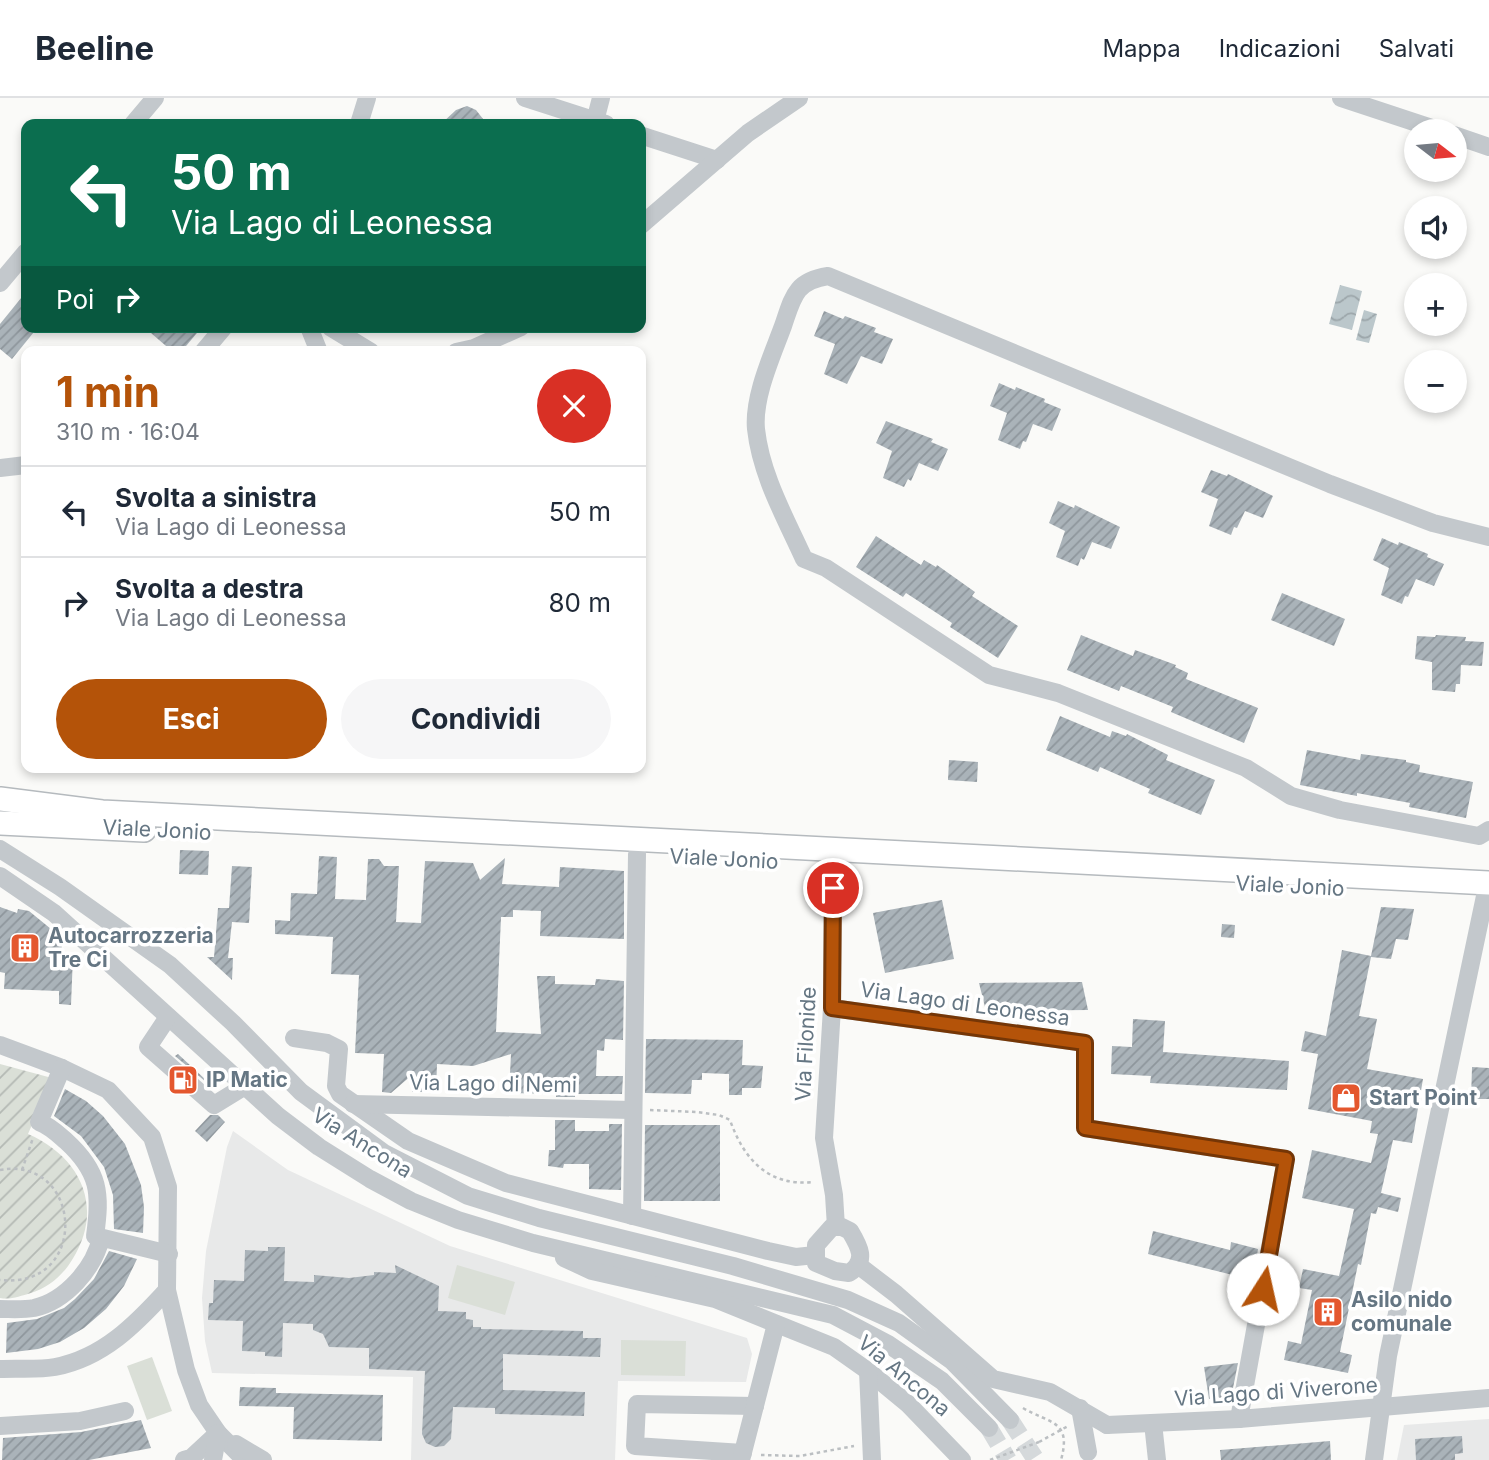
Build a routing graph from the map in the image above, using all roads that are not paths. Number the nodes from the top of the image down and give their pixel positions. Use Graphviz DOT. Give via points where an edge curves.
graph roads {
  1 [pos="155,98"];
  2 [pos="367,98"];
  3 [pos="525,98"];
  4 [pos="601,98"];
  5 [pos="799,98"];
  6 [pos="1341,98"];
  7 [pos="137,119"];
  8 [pos="361,119"];
  9 [pos="592,119"];
  10 [pos="601,119"];
  11 [pos="1405,119"];
  12 [pos="646,137"];
  13 [pos="1467,139"];
  14 [pos="1489,147"];
  15 [pos="717,160"];
  16 [pos="646,221"];
  17 [pos="21,258"];
  18 [pos="0,283"];
  19 [pos="340,333"];
  20 [pos="508,333"];
  21 [pos="516,333"];
  22 [pos="361,346"];
  23 [pos="479,346"];
  24 [pos="505,346"];
  25 [pos="21,466"];
  26 [pos="0,468"];
  27 [pos="1489,537"];
  28 [pos="6,798"];
  29 [pos="0,822"];
  30 [pos="1489,830"];
  31 [pos="0,849"];
  32 [pos="637,854"];
  33 [pos="833,864"];
  34 [pos="0,876"];
  35 [pos="1488,891"];
  36 [pos="832,1008"];
  37 [pos="169,1017"];
  38 [pos="294,1038"];
  39 [pos="0,1045"];
  40 [pos="62,1068"];
  41 [pos="245,1086"];
  42 [pos="353,1104"];
  43 [pos="632,1110"];
  44 [pos="632,1216"];
  45 [pos="836,1227"];
  46 [pos="98,1237"];
  47 [pos="533,1242"];
  48 [pos="768,1251"];
  49 [pos="169,1254"];
  50 [pos="815,1255"];
  51 [pos="733,1265"];
  52 [pos="858,1265"];
  53 [pos="167,1290"];
  54 [pos="0,1309"];
  55 [pos="776,1324"];
  56 [pos="0,1368"];
  57 [pos="869,1371"];
  58 [pos="1489,1398"];
  59 [pos="755,1406"];
  60 [pos="1383,1407"];
  61 [pos="1080,1408"];
  62 [pos="125,1410"];
  63 [pos="1016,1413"];
  64 [pos="1239,1419"];
  65 [pos="1153,1423"];
  66 [pos="1107,1425"];
  67 [pos="0,1426"];
  68 [pos="989,1428"];
  69 [pos="218,1433"];
  70 [pos="742,1456"];
  71 [pos="1088,1456"];
  72 [pos="184,1460"];
  73 [pos="214,1460"];
  74 [pos="228,1460"];
  75 [pos="244,1460"];
  76 [pos="263,1460"];
  77 [pos="872,1460"];
  78 [pos="962,1460"];
  79 [pos="1157,1460"];
  80 [pos="1374,1460"];
  1 -- 7 [label="street"];
  2 -- 8 [label="street"];
  3 -- 9 [label="street"];
  4 -- 10 [label="street"];
  5 -- 15 [label="street"];
  6 -- 11 [label="street"];
  12 -- 15 [label="street"];
  13 -- 14 [label="street"];
  15 -- 16 [label="street"];
  17 -- 18 [label="street"];
  19 -- 22 [label="street"];
  20 -- 23 [label="street"];
  21 -- 24 [label="street"];
  25 -- 26 [label="street"];
  27 -- 30 [label="street" via="1433,523 1330,484 828,276 811,278 796,290 762,380 756,427 767,477 804,559 826,568 989,675 1058,693 1247,768 1291,796 1479,836"];
  28 -- 35 [label="main road, Viale Jonio" via="102,812"];
  29 -- 32 [label="main road, Viale Jonio"];
  31 -- 51 [label="street, Via Ancona" via="170,965 301,1092 384,1153 468,1196"];
  32 -- 33 [label="main road, Viale Jonio"];
  32 -- 43 [label="street"];
  33 -- 35 [label="main road, Viale Jonio"];
  33 -- 36 [label="street, Via Filonide"];
  34 -- 37 [label="street, Via Ancona" via="54,913"];
  35 -- 60 [label="street" via="1388,1356"];
  36 -- 45 [label="street, Via Filonide" via="824,1138"];
  36 -- 64 [label="street, Via Lago di Leonessa" via="1085,1043 1085,1128 1286,1159"];
  37 -- 41 [label="street, Via Ancona"];
  37 -- 41 [label="street" via="148,1047 214,1105"];
  38 -- 42 [label="street" via="339,1049 336,1086"];
  39 -- 40 [label="street"];
  40 -- 46 [label="street" via="39,1122 82,1156 94,1178 100,1199"];
  40 -- 49 [label="street" via="108,1090 152,1137 167,1187"];
  41 -- 47 [label="street, Via Ancona" via="319,1147 411,1201"];
  42 -- 43 [label="street, Via Lago di Nemi"];
  42 -- 44 [label="street" via="408,1141 481,1173"];
  43 -- 44 [label="street"];
  44 -- 48 [label="street"];
  45 -- 50 [label="street" via="821,1237"];
  45 -- 52 [label="street" via="850,1231 862,1253"];
  46 -- 49 [label="street"];
  46 -- 54 [label="street" via="99,1247 84,1275 58,1298 35,1307"];
  47 -- 55 [label="street, Via Ancona" via="592,1271 715,1299"];
  47 -- 68 [label="street, Via Ancona" via="833,1315 888,1344 942,1381"];
  48 -- 50 [label="street"];
  48 -- 51 [label="street"];
  49 -- 53 [label="street"];
  50 -- 52 [label="street" via="820,1266 835,1271 849,1273"];
  51 -- 63 [label="street, Via Ancona" via="848,1300 899,1322"];
  52 -- 61 [label="street" via="993,1379 1050,1392"];
  53 -- 56 [label="street" via="134,1326 93,1355 54,1367"];
  53 -- 69 [label="street" via="186,1370 199,1405"];
  55 -- 57 [label="street, Via Ancona" via="834,1347"];
  55 -- 59 [label="street"];
  57 -- 77 [label="street"];
  57 -- 78 [label="street, Via Ancona"];
  58 -- 60 [label="street, Via Lago di Viverone"];
  59 -- 70 [label="street"];
  59 -- 70 [label="street" via="637,1404 635,1446"];
  60 -- 64 [label="street, Via Lago di Viverone"];
  60 -- 80 [label="street"];
  61 -- 66 [label="street"];
  61 -- 71 [label="street"];
  62 -- 67 [label="street" via="80,1421"];
  64 -- 65 [label="street, Via Lago di Viverone"];
  65 -- 66 [label="street, Via Lago di Viverone"];
  65 -- 79 [label="street"];
  66 -- 71 [label="street"];
  69 -- 72 [label="street"];
  69 -- 73 [label="street"];
  69 -- 74 [label="street"];
  69 -- 75 [label="street"];
  69 -- 76 [label="street"];
}
